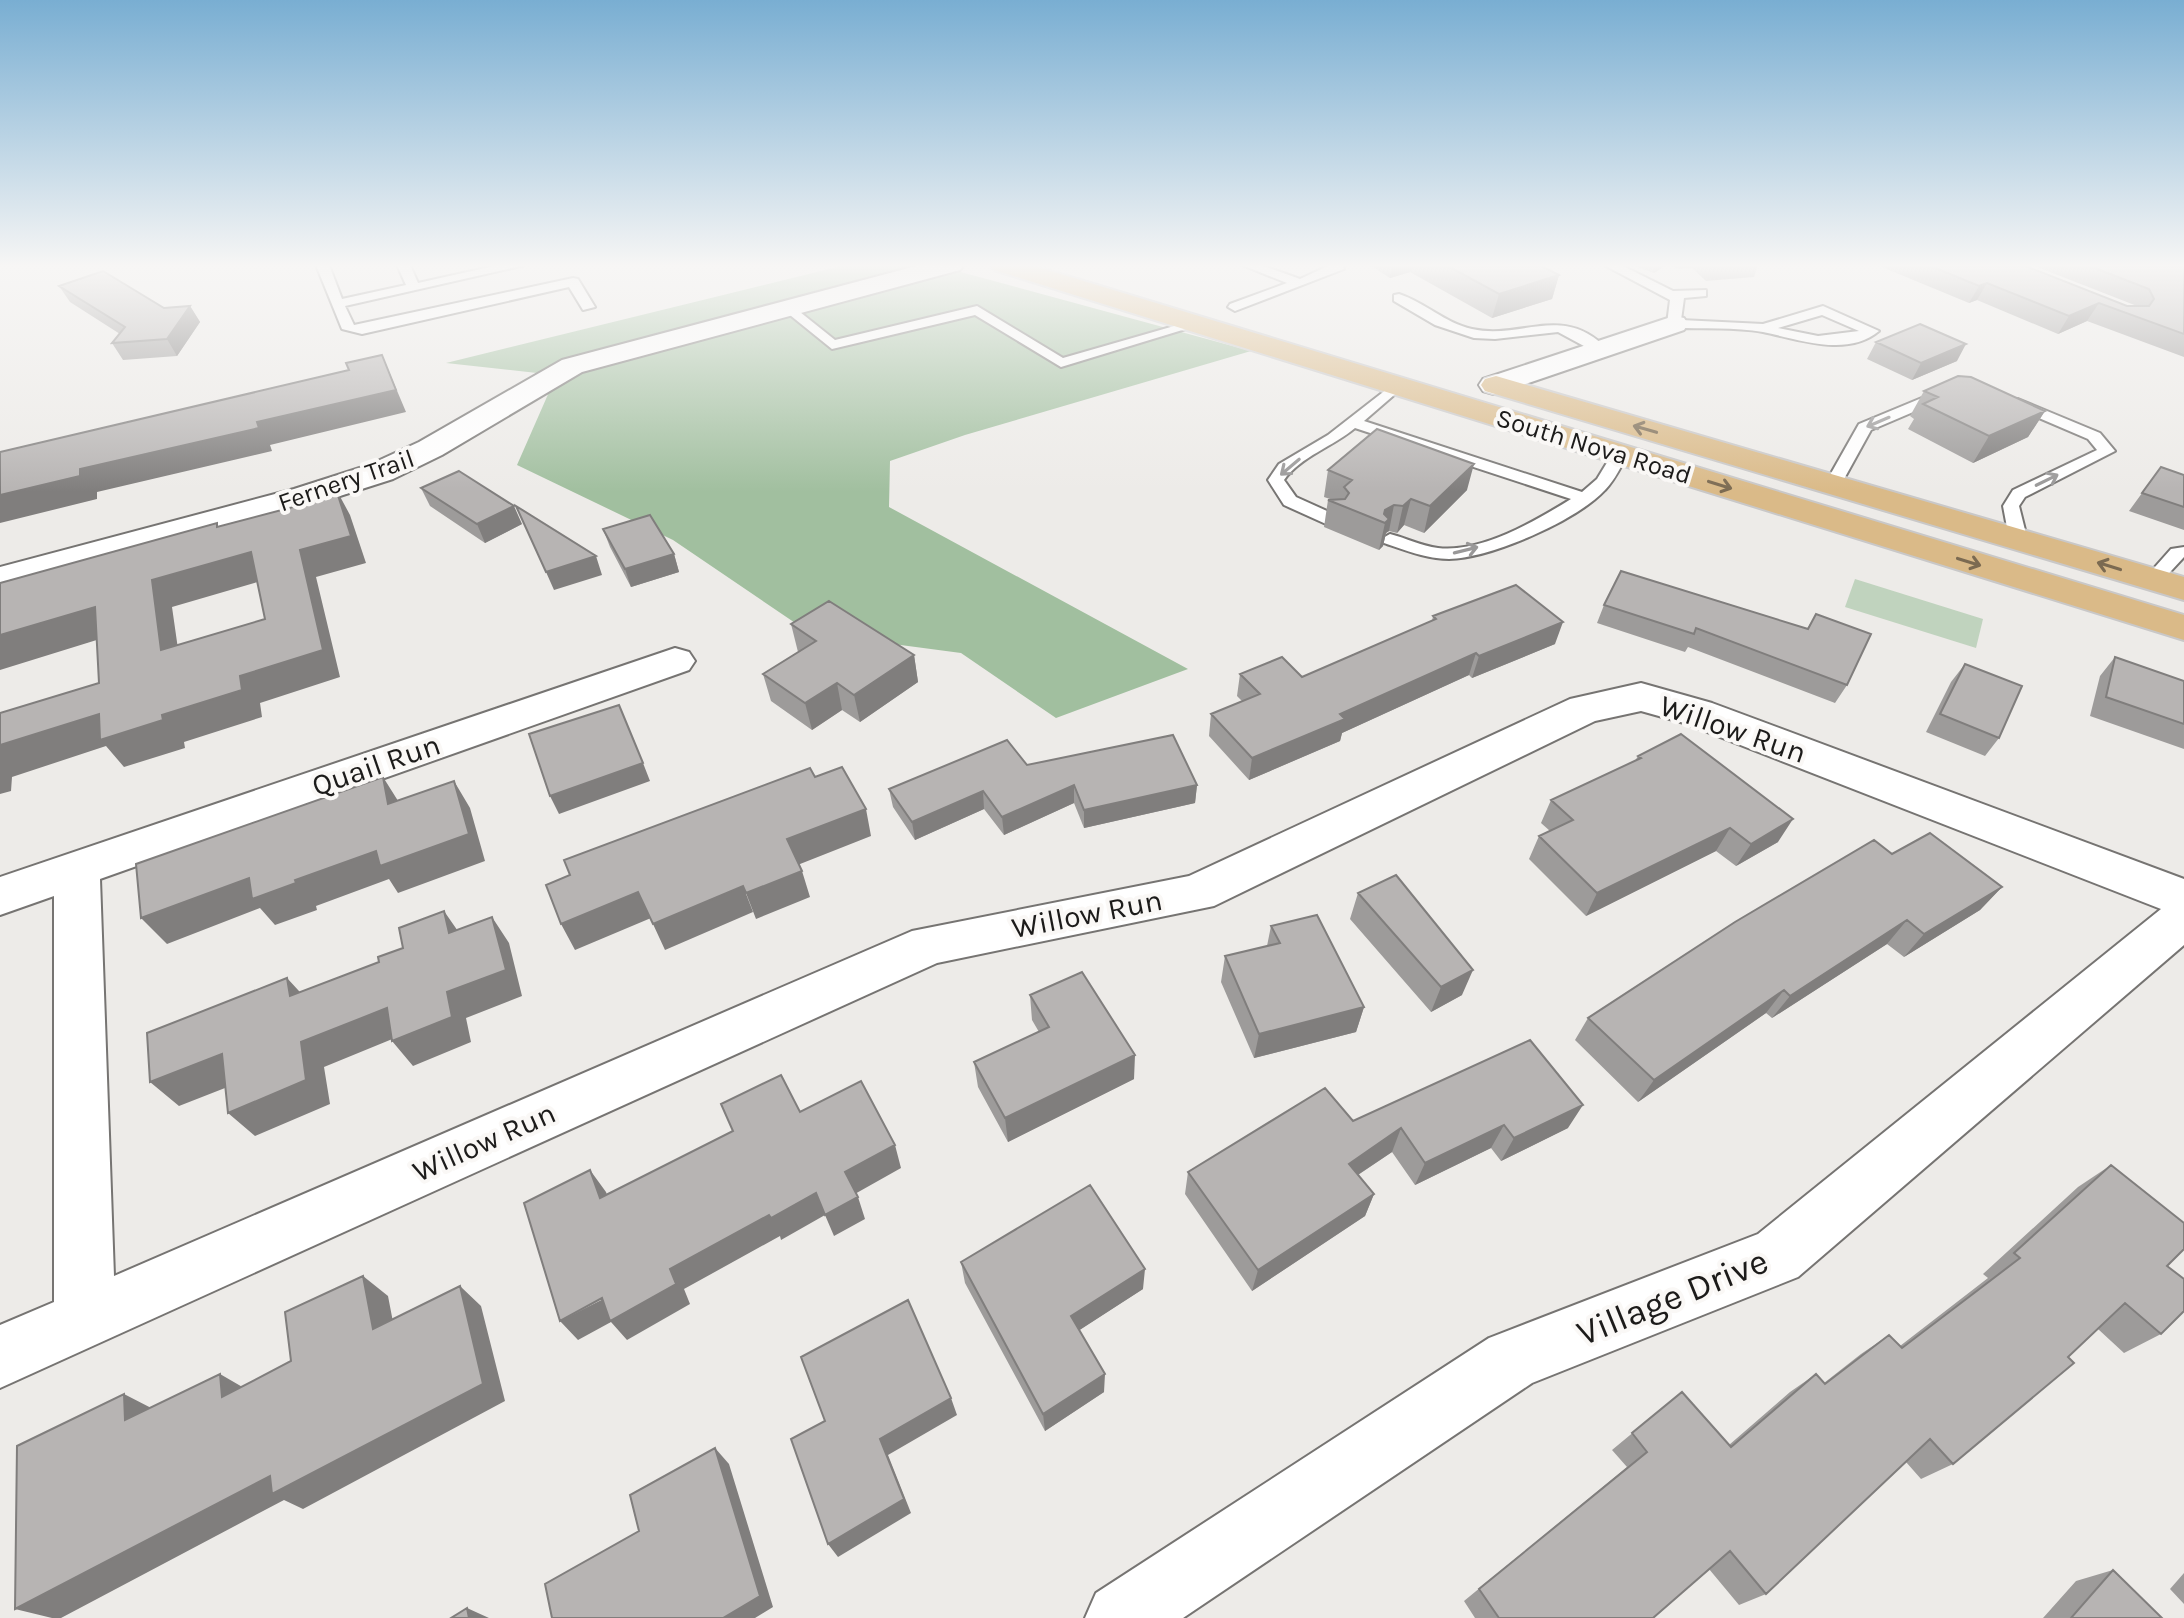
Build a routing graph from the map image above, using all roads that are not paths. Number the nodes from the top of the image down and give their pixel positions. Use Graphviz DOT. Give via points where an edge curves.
graph roads {
  1 [pos="668,341"];
  2 [pos="827,341"];
  3 [pos="851,341"];
  4 [pos="1025,341"];
  5 [pos="1120,341"];
  6 [pos="1276,341"];
  7 [pos="1346,341"];
  8 [pos="1586,341"];
  9 [pos="1625,341"];
  10 [pos="1809,341"];
  11 [pos="1831,341"];
  12 [pos="1600,349"];
  13 [pos="1494,385"];
  14 [pos="1396,386"];
  15 [pos="1956,395"];
  16 [pos="1997,399"];
  17 [pos="1353,422"];
  18 [pos="1620,454"];
  19 [pos="1833,484"];
  20 [pos="1584,498"];
  21 [pos="1332,520"];
  22 [pos="2018,538"];
  23 [pos="1390,539"];
  24 [pos="2184,552"];
  25 [pos="0,578"];
  26 [pos="2153,580"];
  27 [pos="2184,589"];
  28 [pos="2184,628"];
  29 [pos="675,661"];
  30 [pos="77,870"];
  31 [pos="0,896"];
  32 [pos="2184,898"];
  33 [pos="2184,917"];
  34 [pos="85,1319"];
  35 [pos="0,1357"];
  36 [pos="1121,1618"];
  1 -- 25 [label="street, Fernery Trail" via="572,366 537,382 430,450 380,473"];
  2 -- 3 [label="lane" via="832,345"];
  4 -- 5 [label="lane" via="1061,363"];
  6 -- 14 [label="main road, South Nova Road"];
  7 -- 13 [label="main road, South Nova Road"];
  8 -- 12 [label="lane"];
  9 -- 12 [label="street"];
  10 -- 11 [label="lane"];
  12 -- 13 [label="street"];
  13 -- 14 [label="main road" via="1440,381"];
  19 -- 13 [label="main road, South Nova Road, one-way"];
  14 -- 17 [label="lane"];
  14 -- 18 [label="main road, South Nova Road"];
  15 -- 19 [label="lane, one-way" via="1941,395 1865,427"];
  22 -- 16 [label="lane, one-way" via="2011,506 2019,494 2107,451 2094,436"];
  17 -- 20 [label="lane"];
  17 -- 21 [label="lane, one-way" via="1285,467 1276,480 1290,501"];
  18 -- 20 [label="lane" via="1598,489"];
  18 -- 28 [label="main road, South Nova Road, one-way"];
  19 -- 22 [label="main road, South Nova Road"];
  23 -- 20 [label="lane, one-way" via="1454,554 1550,518"];
  26 -- 22 [label="main road, South Nova Road, one-way"];
  24 -- 26 [label="lane"];
  26 -- 27 [label="main road, South Nova Road"];
  29 -- 30 [label="street, Quail Run"];
  30 -- 31 [label="street, Quail Run"];
  30 -- 34 [label="street"];
  32 -- 34 [label="street, Willow Run" via="1698,713 1641,697 1584,709 1197,893 929,945"];
  33 -- 36 [label="street, Village Drive" via="1777,1256 1511,1360"];
  34 -- 35 [label="street, Willow Run"];
}
